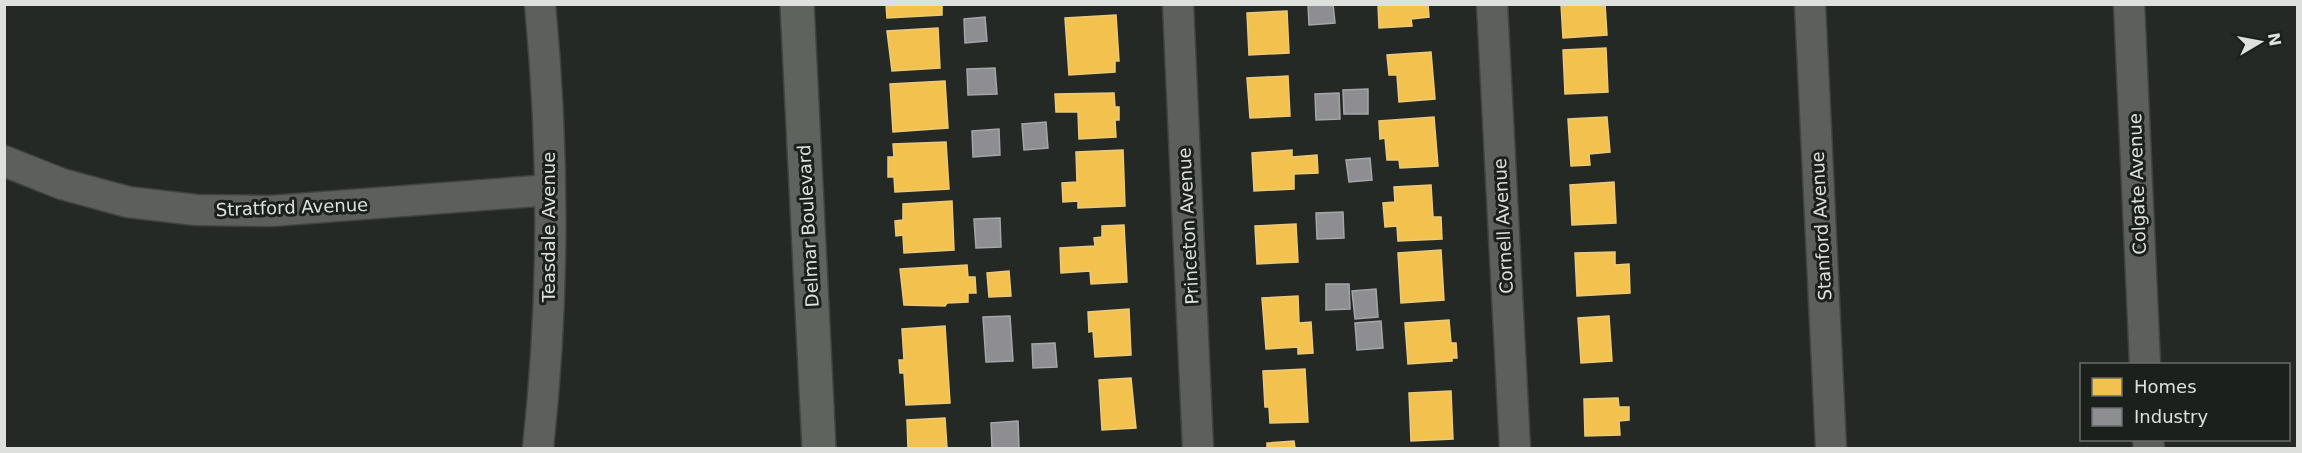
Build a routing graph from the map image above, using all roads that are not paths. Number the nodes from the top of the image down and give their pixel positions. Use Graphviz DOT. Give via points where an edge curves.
graph roads {
  1 [pos="540,4"];
  2 [pos="797,4"];
  3 [pos="1178,4"];
  4 [pos="1492,4"];
  5 [pos="1810,4"];
  6 [pos="2129,4"];
  7 [pos="4,161"];
  8 [pos="550,190"];
  9 [pos="2145,363"];
  10 [pos="538,448"];
  11 [pos="819,448"];
  12 [pos="1198,448"];
  13 [pos="1515,448"];
  14 [pos="1832,448"];
  1 -- 8 [label="street, Teasdale Avenue" via="548,88"];
  2 -- 11 [label="main road, Delmar Boulevard"];
  3 -- 12 [label="street, Princeton Avenue"];
  4 -- 13 [label="street, Cornell Avenue"];
  5 -- 14 [label="street, Stanford Avenue"];
  6 -- 9 [label="street, Colgate Avenue"];
  7 -- 8 [label="street, Stratford Avenue" via="62,184 128,202 196,210 271,211"];
  8 -- 10 [label="street, Teasdale Avenue" via="548,308"];
}
